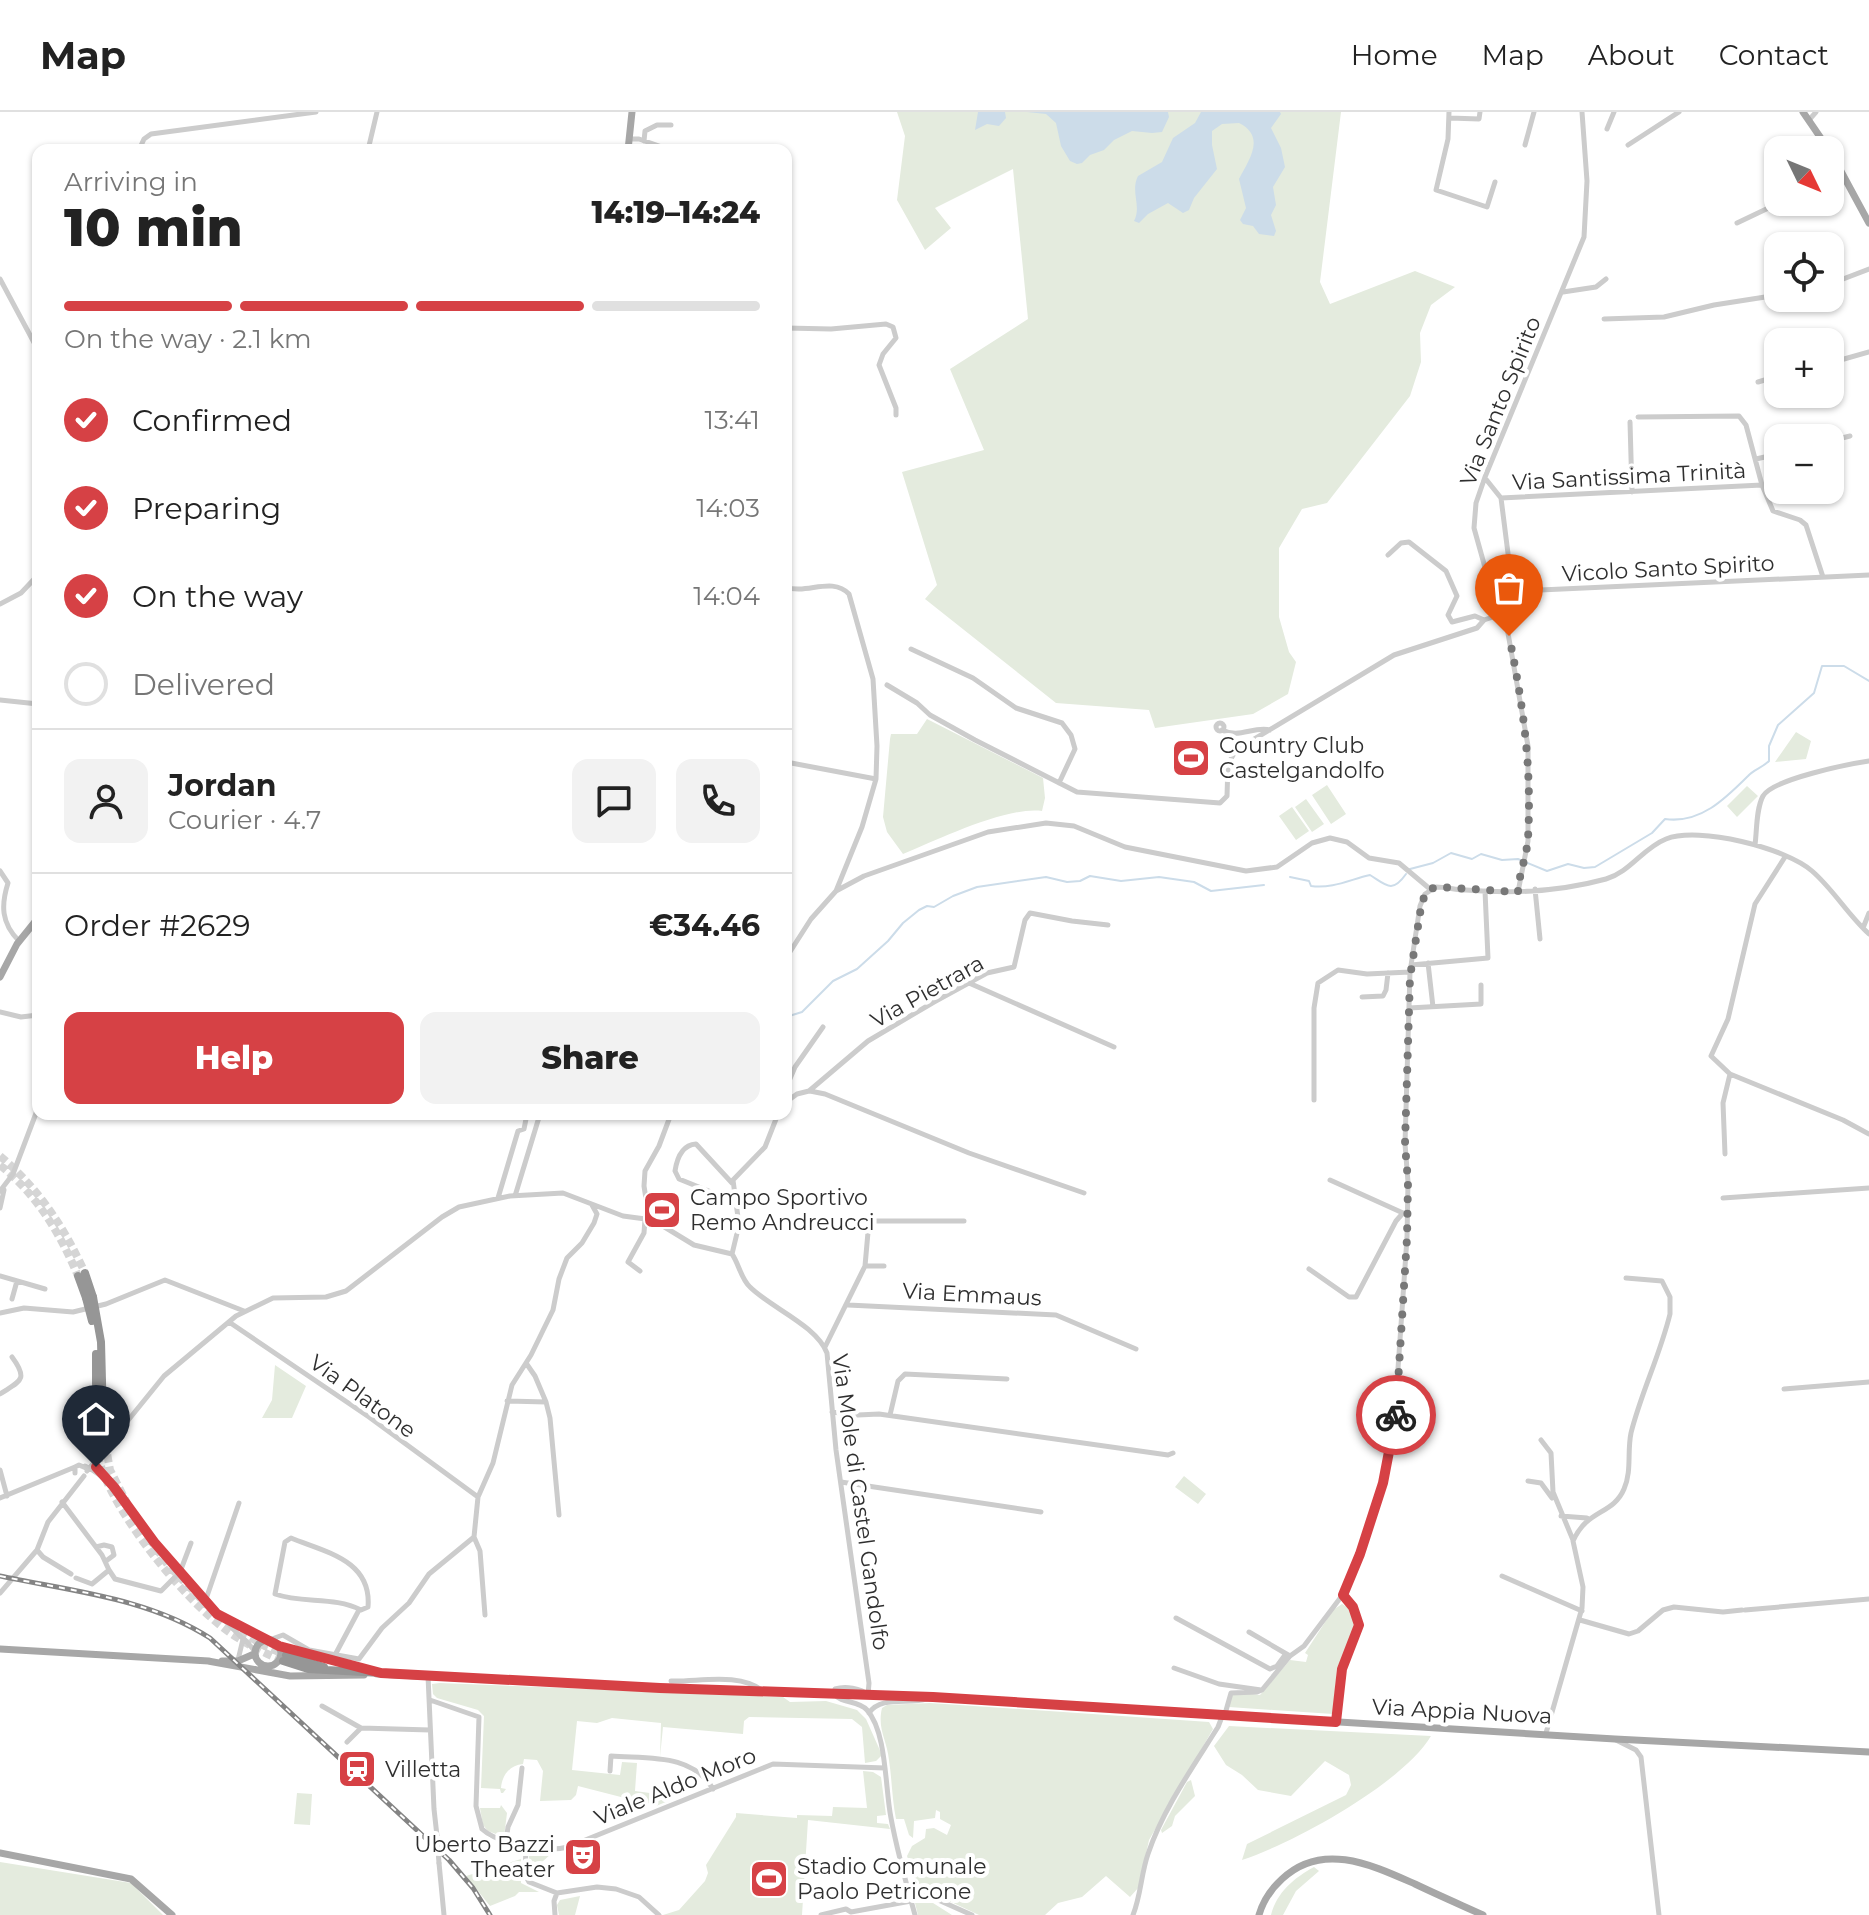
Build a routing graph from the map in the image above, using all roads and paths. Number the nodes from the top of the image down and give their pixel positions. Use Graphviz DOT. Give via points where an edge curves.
graph roads {
  1 [pos="316,112"];
  2 [pos="377,112"];
  3 [pos="632,112"];
  4 [pos="1480,112"];
  5 [pos="1534,112"];
  6 [pos="1582,112"];
  7 [pos="1614,112"];
  8 [pos="1679,112"];
  9 [pos="1803,112"];
  10 [pos="1816,112"];
  11 [pos="1450,115"];
  12 [pos="1809,120"];
  13 [pos="671,125"];
  14 [pos="1607,129"];
  15 [pos="1820,136"];
  16 [pos="646,142"];
  17 [pos="142,144"];
  18 [pos="369,144"];
  19 [pos="629,144"];
  20 [pos="638,144"];
  21 [pos="652,144"];
  22 [pos="1525,145"];
  23 [pos="1628,145"];
  24 [pos="1844,177"];
  25 [pos="1495,182"];
  26 [pos="1764,210"];
  27 [pos="1737,223"];
  28 [pos="1869,223"];
  29 [pos="1869,269"];
  30 [pos="0,279"];
  31 [pos="1606,279"];
  32 [pos="1844,279"];
  33 [pos="1562,292"];
  34 [pos="1764,297"];
  35 [pos="1604,319"];
  36 [pos="792,328"];
  37 [pos="32,339"];
  38 [pos="1869,352"];
  39 [pos="1844,359"];
  40 [pos="1764,380"];
  41 [pos="1758,382"];
  42 [pos="896,415"];
  43 [pos="1638,417"];
  44 [pos="1630,422"];
  45 [pos="1850,436"];
  46 [pos="1844,438"];
  47 [pos="1764,457"];
  48 [pos="1756,459"];
  49 [pos="1485,477"];
  50 [pos="1762,485"];
  51 [pos="1632,492"];
  52 [pos="1501,498"];
  53 [pos="1388,555"];
  54 [pos="1869,575"];
  55 [pos="1823,577"];
  56 [pos="32,581"];
  57 [pos="792,589"];
  58 [pos="0,604"];
  59 [pos="1505,613"];
  60 [pos="1484,620"];
  61 [pos="911,649"];
  62 [pos="887,685"];
  63 [pos="0,700"];
  64 [pos="32,703"];
  65 [pos="1222,730"];
  66 [pos="1270,730"];
  67 [pos="1869,761"];
  68 [pos="792,763"];
  69 [pos="876,779"];
  70 [pos="1059,783"];
  71 [pos="1755,845"];
  72 [pos="1785,857"];
  73 [pos="0,871"];
  74 [pos="1430,889"];
  75 [pos="1535,889"];
  76 [pos="836,891"];
  77 [pos="1485,891"];
  78 [pos="1518,892"];
  79 [pos="2,895"];
  80 [pos="1869,913"];
  81 [pos="32,925"];
  82 [pos="1108,925"];
  83 [pos="1863,928"];
  84 [pos="1869,934"];
  85 [pos="1540,939"];
  86 [pos="19,941"];
  87 [pos="792,949"];
  88 [pos="1428,963"];
  89 [pos="2,965"];
  90 [pos="1411,965"];
  91 [pos="1410,972"];
  92 [pos="1388,973"];
  93 [pos="0,977"];
  94 [pos="968,983"];
  95 [pos="1481,985"];
  96 [pos="1362,997"];
  97 [pos="1433,1007"];
  98 [pos="1409,1008"];
  99 [pos="0,1012"];
  100 [pos="32,1016"];
  101 [pos="823,1027"];
  102 [pos="1114,1047"];
  103 [pos="792,1074"];
  104 [pos="1730,1074"];
  105 [pos="809,1091"];
  106 [pos="792,1098"];
  107 [pos="1314,1100"];
  108 [pos="33,1120"];
  109 [pos="526,1120"];
  110 [pos="538,1120"];
  111 [pos="669,1120"];
  112 [pos="776,1120"];
  113 [pos="1869,1134"];
  114 [pos="1725,1154"];
  115 [pos="1330,1180"];
  116 [pos="732,1183"];
  117 [pos="1869,1188"];
  118 [pos="2,1190"];
  119 [pos="1084,1193"];
  120 [pos="515,1196"];
  121 [pos="1723,1198"];
  122 [pos="498,1199"];
  123 [pos="736,1202"];
  124 [pos="592,1204"];
  125 [pos="0,1208"];
  126 [pos="1405,1213"];
  127 [pos="647,1219"];
  128 [pos="964,1221"];
  129 [pos="732,1254"];
  130 [pos="865,1266"];
  131 [pos="884,1266"];
  132 [pos="1309,1269"];
  133 [pos="640,1271"];
  134 [pos="82,1275"];
  135 [pos="0,1276"];
  136 [pos="1626,1278"];
  137 [pos="17,1281"];
  138 [pos="45,1289"];
  139 [pos="12,1299"];
  140 [pos="848,1305"];
  141 [pos="244,1311"];
  142 [pos="0,1313"];
  143 [pos="229,1322"];
  144 [pos="825,1347"];
  145 [pos="1136,1349"];
  146 [pos="12,1357"];
  147 [pos="526,1363"];
  148 [pos="1007,1379"];
  149 [pos="1869,1382"];
  150 [pos="1784,1389"];
  151 [pos="0,1394"];
  152 [pos="507,1401"];
  153 [pos="546,1402"];
  154 [pos="832,1412"];
  155 [pos="890,1415"];
  156 [pos="100,1431"];
  157 [pos="1541,1440"];
  158 [pos="101,1452"];
  159 [pos="1173,1453"];
  160 [pos="95,1460"];
  161 [pos="0,1470"];
  162 [pos="82,1471"];
  163 [pos="100,1473"];
  164 [pos="106,1479"];
  165 [pos="1528,1481"];
  166 [pos="841,1482"];
  167 [pos="3,1497"];
  168 [pos="478,1497"];
  169 [pos="1556,1501"];
  170 [pos="62,1502"];
  171 [pos="239,1503"];
  172 [pos="1041,1512"];
  173 [pos="559,1515"];
  174 [pos="1561,1516"];
  175 [pos="1588,1519"];
  176 [pos="474,1537"];
  177 [pos="1573,1541"];
  178 [pos="191,1543"];
  179 [pos="96,1547"];
  180 [pos="37,1550"];
  181 [pos="106,1561"];
  182 [pos="109,1570"];
  183 [pos="180,1572"];
  184 [pos="1502,1576"];
  185 [pos="0,1593"];
  186 [pos="1343,1595"];
  187 [pos="1869,1599"];
  188 [pos="205,1602"];
  189 [pos="359,1610"];
  190 [pos="1582,1611"];
  191 [pos="217,1614"];
  192 [pos="485,1615"];
  193 [pos="1176,1618"];
  194 [pos="1580,1620"];
  195 [pos="1249,1632"];
  196 [pos="280,1635"];
  197 [pos="243,1639"];
  198 [pos="268,1640"];
  199 [pos="278,1645"];
  200 [pos="0,1649"];
  201 [pos="254,1652"];
  202 [pos="335,1655"];
  203 [pos="1290,1656"];
  204 [pos="285,1658"];
  205 [pos="208,1661"];
  206 [pos="238,1661"];
  207 [pos="270,1666"];
  208 [pos="1174,1668"];
  209 [pos="253,1669"];
  210 [pos="381,1673"];
  211 [pos="428,1675"];
  212 [pos="309,1677"];
  213 [pos="671,1681"];
  214 [pos="1262,1690"];
  215 [pos="763,1691"];
  216 [pos="834,1693"];
  217 [pos="868,1695"];
  218 [pos="933,1697"];
  219 [pos="430,1700"];
  220 [pos="322,1706"];
  221 [pos="1224,1714"];
  222 [pos="870,1715"];
  223 [pos="1336,1722"];
  224 [pos="361,1728"];
  225 [pos="430,1730"];
  226 [pos="1546,1733"];
  227 [pos="1615,1739"];
  228 [pos="347,1742"];
  229 [pos="1869,1752"];
  230 [pos="522,1768"];
  231 [pos="885,1768"];
  232 [pos="610,1771"];
  233 [pos="713,1789"];
  234 [pos="506,1841"];
  235 [pos="526,1845"];
  236 [pos="0,1853"];
  237 [pos="557,1893"];
  238 [pos="911,1901"];
  239 [pos="172,1915"];
  240 [pos="444,1915"];
  241 [pos="555,1915"];
  242 [pos="659,1915"];
  243 [pos="821,1915"];
  244 [pos="915,1915"];
  245 [pos="972,1915"];
  246 [pos="1133,1915"];
  247 [pos="1259,1915"];
  248 [pos="1483,1915"];
  249 [pos="1659,1915"];
  1 -- 17 [label="street" via="151,134"];
  2 -- 18 [label="street"];
  3 -- 19 [label="main road"];
  4 -- 11 [label="street" via="1479,119"];
  5 -- 22 [label="street"];
  6 -- 33 [label="street, Via Santo Spirito" via="1585,227"];
  7 -- 14 [label="street"];
  8 -- 23 [label="street"];
  9 -- 12 [label="main road"];
  10 -- 12 [label="street"];
  11 -- 25 [label="street" via="1436,190 1487,207"];
  12 -- 15 [label="main road"];
  13 -- 16 [label="street" via="648,128"];
  16 -- 20 [label="street"];
  16 -- 21 [label="street"];
  24 -- 28 [label="main road"];
  26 -- 27 [label="street"];
  29 -- 32 [label="street"];
  30 -- 37 [label="street"];
  31 -- 33 [label="street" via="1596,287"];
  33 -- 49 [label="street, Via Santo Spirito"];
  34 -- 35 [label="street" via="1669,316"];
  36 -- 42 [label="street" via="893,327 896,338 879,365"];
  38 -- 39 [label="street"];
  40 -- 41 [label="street"];
  43 -- 48 [label="street" via="1737,415 1745,423"];
  44 -- 51 [label="street"];
  45 -- 46 [label="street"];
  47 -- 48 [label="street"];
  48 -- 50 [label="street"];
  49 -- 52 [label="street, Via Santissima Trinità"];
  49 -- 59 [label="street, Via Santo Spirito" via="1474,528"];
  50 -- 51 [label="street, Via Santissima Trinità"];
  50 -- 55 [label="street, Via Santissima Trinità" via="1773,511 1804,523"];
  51 -- 52 [label="street, Via Santissima Trinità"];
  52 -- 55 [label="street, Vicolo Santo Spirito" via="1517,591"];
  53 -- 60 [label="street" via="1402,542 1414,544 1451,580 1457,598 1449,620"];
  54 -- 55 [label="street, Vicolo Santo Spirito"];
  56 -- 58 [label="street"];
  57 -- 69 [label="street" via="837,586 852,600 874,685"];
  59 -- 60 [label="street"];
  59 -- 78 [label="street, Via Santo Spirito" via="1528,746 1529,834"];
  60 -- 66 [label="street" via="1477,628 1394,655"];
  61 -- 70 [label="street" via="973,678 1016,708 1064,725 1075,749"];
  62 -- 70 [label="street" via="933,717"];
  63 -- 64 [label="street"];
  65 -- 66 [label="street"];
  66 -- 70 [label="street" via="1232,755 1223,803 1088,794"];
  67 -- 71 [label="street" via="1769,789 1762,799"];
  68 -- 69 [label="street"];
  69 -- 76 [label="street"];
  71 -- 72 [label="street"];
  71 -- 75 [label="street" via="1680,836 1652,847 1607,879"];
  72 -- 83 [label="street" via="1813,872"];
  72 -- 104 [label="street" via="1756,901 1730,1013 1711,1052"];
  73 -- 79 [label="street" via="8,883"];
  74 -- 76 [label="street" via="1396,862 1369,858 1345,841 1326,838 1277,867 1241,871 1122,846 1074,826 1046,823 988,832"];
  74 -- 77 [label="street"];
  74 -- 90 [label="street" via="1420,906"];
  75 -- 78 [label="street"];
  75 -- 85 [label="street"];
  76 -- 87 [label="street"];
  77 -- 78 [label="street"];
  77 -- 88 [label="street" via="1488,958"];
  79 -- 86 [label="street" via="4,917"];
  80 -- 83 [label="street"];
  81 -- 86 [label="main road"];
  82 -- 94 [label="street, Via Pietrara" via="1032,913 1025,921 1015,967"];
  83 -- 84 [label="street"];
  86 -- 89 [label="main road"];
  88 -- 90 [label="street"];
  88 -- 97 [label="street"];
  89 -- 93 [label="main road"];
  90 -- 91 [label="street"];
  91 -- 92 [label="street"];
  91 -- 98 [label="street"];
  92 -- 96 [label="street" via="1383,996"];
  92 -- 107 [label="street" via="1338,970 1318,983"];
  94 -- 102 [label="street"];
  94 -- 105 [label="street, Via Pietrara" via="868,1041"];
  95 -- 97 [label="street" via="1481,1004"];
  97 -- 98 [label="street"];
  98 -- 126 [label="street"];
  99 -- 100 [label="street"];
  101 -- 103 [label="street"];
  104 -- 113 [label="street"];
  104 -- 114 [label="street" via="1723,1103"];
  105 -- 106 [label="street, Via Pietrara"];
  105 -- 119 [label="street"];
  108 -- 118 [label="street"];
  109 -- 122 [label="street"];
  110 -- 120 [label="street"];
  111 -- 127 [label="street" via="645,1171"];
  112 -- 116 [label="street" via="768,1143"];
  115 -- 126 [label="street"];
  116 -- 123 [label="street"];
  116 -- 123 [label="street" via="698,1145 681,1153 675,1169 678,1178"];
  117 -- 121 [label="street"];
  118 -- 125 [label="street"];
  120 -- 122 [label="street"];
  120 -- 124 [label="street" via="563,1193"];
  122 -- 141 [label="street" via="451,1211 346,1291 326,1297 273,1298"];
  123 -- 129 [label="street" via="739,1231"];
  124 -- 127 [label="street"];
  124 -- 147 [label="street" via="596,1220 566,1260 556,1305"];
  126 -- 132 [label="street" via="1356,1297"];
  126 -- 186 [label="street" via="1393,1441"];
  127 -- 129 [label="street" via="694,1245"];
  127 -- 133 [label="street" via="628,1262"];
  128 -- 130 [label="street" via="871,1220"];
  129 -- 144 [label="street, Via Mole di Castel Gandolfo" via="747,1285"];
  130 -- 131 [label="street"];
  130 -- 140 [label="street"];
  134 -- 156 [label="highway, bridge" via="101,1342"];
  135 -- 137 [label="street"];
  136 -- 175 [label="street" via="1662,1281 1670,1297 1670,1314 1632,1432 1624,1489 1614,1503"];
  137 -- 138 [label="street"];
  137 -- 139 [label="street"];
  140 -- 144 [label="street"];
  140 -- 145 [label="street, Via Emmaus" via="1054,1314"];
  141 -- 142 [label="street" via="165,1280 70,1312 24,1308"];
  141 -- 143 [label="street"];
  143 -- 158 [label="street" via="164,1376"];
  143 -- 168 [label="street, Via Platone"];
  144 -- 154 [label="street, Via Mole di Castel Gandolfo"];
  146 -- 151 [label="street" via="22,1376"];
  147 -- 152 [label="street"];
  147 -- 153 [label="street"];
  148 -- 155 [label="street" via="906,1374 898,1381"];
  149 -- 150 [label="street"];
  152 -- 153 [label="street"];
  152 -- 168 [label="street" via="493,1463"];
  153 -- 173 [label="street"];
  154 -- 155 [label="street"];
  154 -- 166 [label="street, Via Mole di Castel Gandolfo"];
  155 -- 159 [label="street"];
  157 -- 169 [label="street" via="1552,1456"];
  158 -- 160 [label="street"];
  158 -- 162 [label="street"];
  160 -- 162 [label="street"];
  160 -- 163 [label="street"];
  161 -- 167 [label="street"];
  162 -- 163 [label="street"];
  162 -- 164 [label="street"];
  162 -- 167 [label="street"];
  162 -- 170 [label="street"];
  163 -- 164 [label="street"];
  164 -- 183 [label="street"];
  165 -- 169 [label="street" via="1546,1486"];
  166 -- 172 [label="street"];
  166 -- 217 [label="street, Via Mole di Castel Gandolfo"];
  168 -- 176 [label="street"];
  169 -- 174 [label="street"];
  170 -- 179 [label="street"];
  170 -- 180 [label="street"];
  171 -- 188 [label="street"];
  174 -- 175 [label="street"];
  174 -- 177 [label="street"];
  175 -- 177 [label="street"];
  176 -- 192 [label="street"];
  176 -- 202 [label="street" via="429,1574 362,1657"];
  177 -- 190 [label="street" via="1583,1587"];
  178 -- 183 [label="street"];
  179 -- 181 [label="street"];
  179 -- 181 [label="street" via="112,1547 114,1555"];
  180 -- 182 [label="street" via="92,1584"];
  180 -- 185 [label="street"];
  181 -- 182 [label="street"];
  182 -- 183 [label="street" via="115,1579 161,1591"];
  183 -- 188 [label="street"];
  184 -- 190 [label="street"];
  186 -- 203 [label="street" via="1302,1649"];
  186 -- 223 [label="street" via="1359,1625 1342,1669"];
  187 -- 194 [label="street" via="1723,1612 1674,1607 1629,1634"];
  188 -- 191 [label="street"];
  189 -- 189 [label="street" via="340,1602 275,1594 287,1539 353,1565 369,1602"];
  189 -- 202 [label="street"];
  190 -- 194 [label="street"];
  191 -- 197 [label="street"];
  191 -- 198 [label="street"];
  193 -- 203 [label="street" via="1270,1669"];
  194 -- 226 [label="street"];
  195 -- 203 [label="street"];
  196 -- 198 [label="street"];
  196 -- 199 [label="street"];
  196 -- 202 [label="street"];
  197 -- 201 [label="street"];
  197 -- 206 [label="street"];
  198 -- 199 [label="main road"];
  198 -- 201 [label="main road"];
  199 -- 207 [label="main road" via="280,1657"];
  199 -- 210 [label="main road, Via Appia Nuova"];
  200 -- 205 [label="main road, Via Appia Nuova"];
  201 -- 206 [label="main road, Via Appia Nuova"];
  201 -- 207 [label="main road" via="260,1664"];
  203 -- 214 [label="street"];
  204 -- 210 [label="highway" via="308,1669"];
  205 -- 206 [label="main road, Via Appia Nuova"];
  205 -- 209 [label="main road, Via Appia Nuova"];
  207 -- 209 [label="main road"];
  207 -- 212 [label="main road"];
  208 -- 214 [label="street" via="1219,1684"];
  209 -- 212 [label="main road, Via Appia Nuova"];
  210 -- 211 [label="main road, Via Appia Nuova"];
  210 -- 212 [label="main road, Via Appia Nuova"];
  211 -- 215 [label="main road, Via Appia Nuova"];
  211 -- 219 [label="street"];
  213 -- 215 [label="street" via="733,1680"];
  214 -- 221 [label="street" via="1231,1693"];
  215 -- 216 [label="main road, Via Appia Nuova"];
  216 -- 217 [label="main road, Via Appia Nuova"];
  216 -- 222 [label="street"];
  217 -- 218 [label="main road, Via Appia Nuova"];
  218 -- 221 [label="main road, Via Appia Nuova"];
  218 -- 222 [label="street" via="880,1703"];
  219 -- 225 [label="street"];
  219 -- 234 [label="street" via="479,1717 478,1822 488,1834"];
  220 -- 224 [label="street"];
  221 -- 223 [label="main road, Via Appia Nuova"];
  221 -- 246 [label="street" via="1155,1836"];
  222 -- 231 [label="street"];
  223 -- 226 [label="main road, Via Appia Nuova"];
  224 -- 225 [label="street"];
  224 -- 228 [label="street"];
  225 -- 240 [label="street, bridge"];
  226 -- 227 [label="main road, Via Appia Nuova"];
  227 -- 229 [label="main road, Via Appia Nuova"];
  227 -- 249 [label="street" via="1641,1757"];
  230 -- 234 [label="street" via="518,1805"];
  231 -- 233 [label="street, Viale Aldo Moro" via="779,1763"];
  231 -- 238 [label="street"];
  232 -- 233 [label="street" via="611,1756 679,1762 699,1770"];
  233 -- 235 [label="street, Viale Aldo Moro" via="563,1848"];
  234 -- 235 [label="street, Viale Aldo Moro"];
  235 -- 237 [label="street" via="526,1879"];
  236 -- 239 [label="main road" via="131,1879"];
  237 -- 241 [label="street"];
  237 -- 242 [label="street" via="612,1888 639,1897"];
  238 -- 243 [label="street"];
  238 -- 244 [label="street"];
  238 -- 245 [label="street" via="930,1895"];
  247 -- 248 [label="main road" via="1290,1872 1335,1858 1379,1868"];
}
